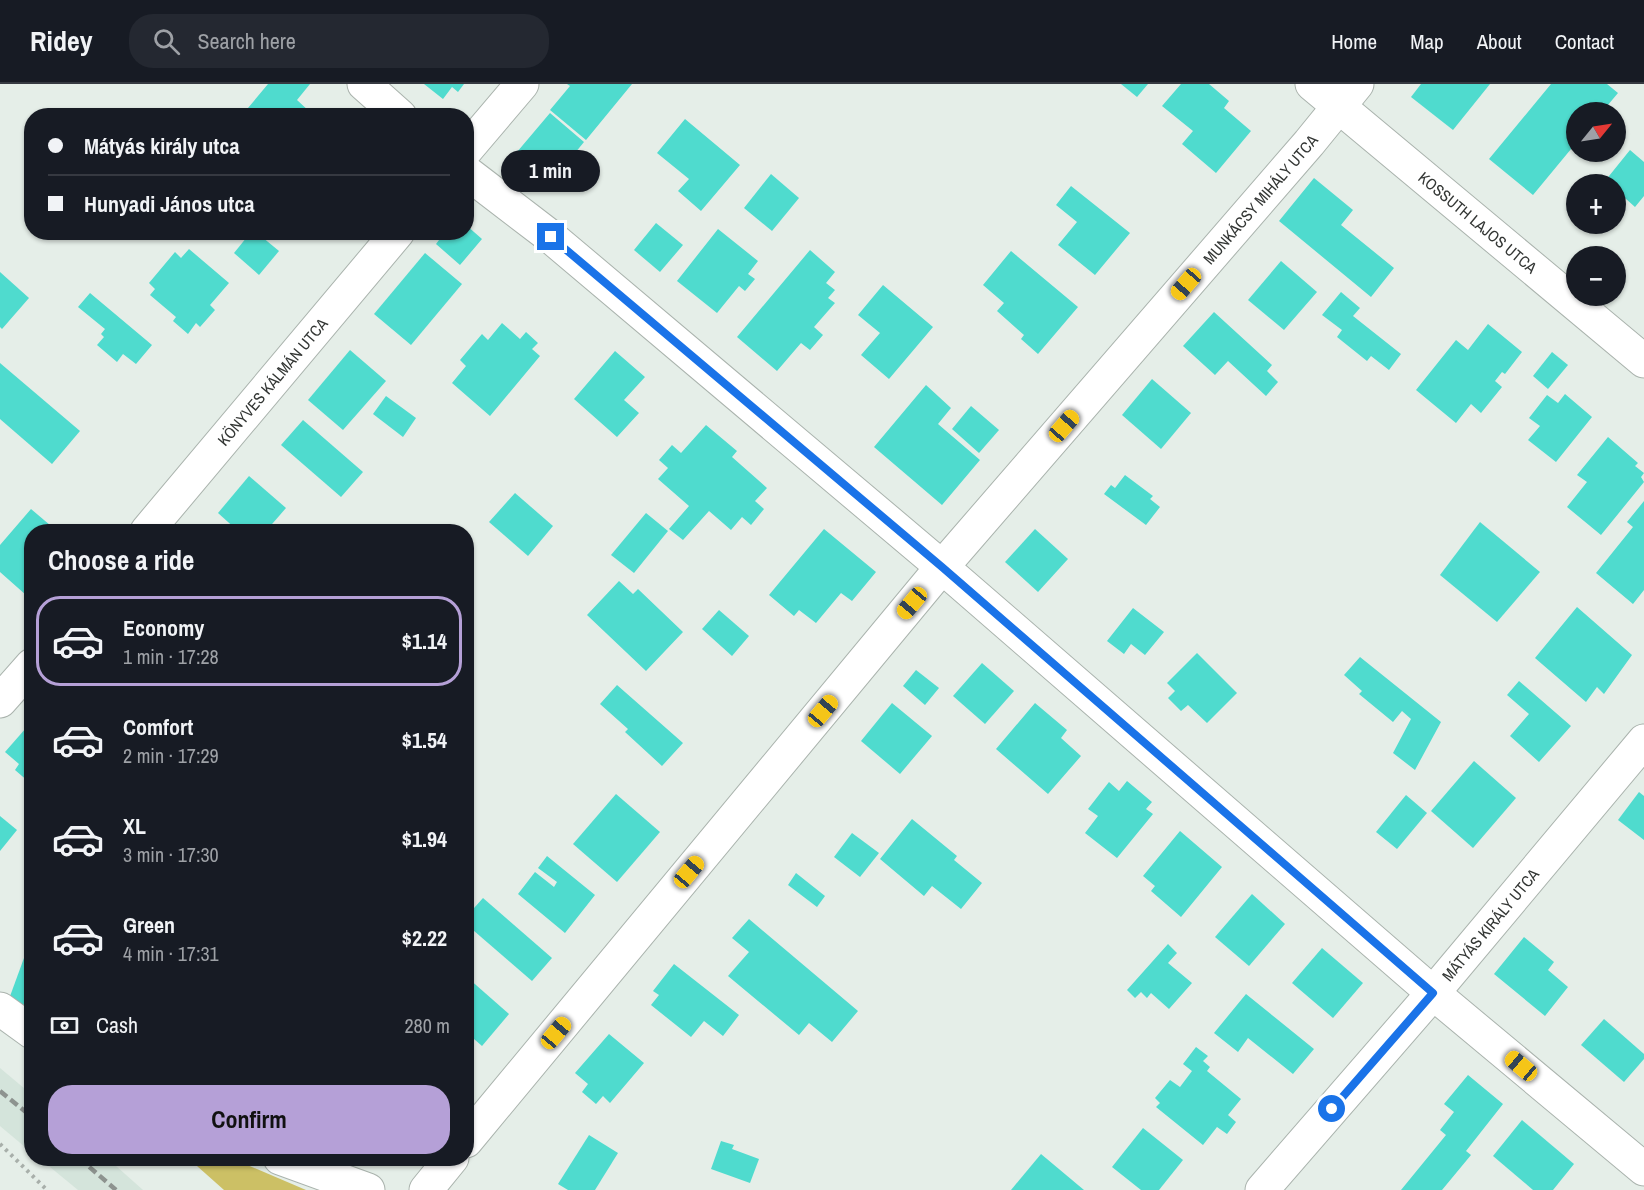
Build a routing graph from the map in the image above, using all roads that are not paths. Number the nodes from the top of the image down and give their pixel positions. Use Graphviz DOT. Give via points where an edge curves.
graph roads {
  1 [pos="364,84"];
  2 [pos="522,84"];
  3 [pos="1312,84"];
  4 [pos="1348,95"];
  5 [pos="391,108"];
  6 [pos="474,141"];
  7 [pos="474,178"];
  8 [pos="391,240"];
  9 [pos="1644,361"];
  10 [pos="153,524"];
  11 [pos="942,567"];
  12 [pos="24,674"];
  13 [pos="0,701"];
  14 [pos="1644,741"];
  15 [pos="1433,993"];
  16 [pos="0,1009"];
  17 [pos="24,1026"];
  18 [pos="474,1131"];
  19 [pos="302,1166"];
  20 [pos="446,1166"];
  21 [pos="1644,1169"];
  22 [pos="368,1190"];
  23 [pos="426,1190"];
  24 [pos="1262,1190"];
  1 -- 5 [label="street"];
  2 -- 6 [label="street"];
  3 -- 4 [label="street, KOSSUTH LAJOS UTCA"];
  4 -- 9 [label="street, KOSSUTH LAJOS UTCA"];
  4 -- 11 [label="street, MUNKÁCSY MIHÁLY UTCA"];
  7 -- 11 [label="street" via="551,237"];
  8 -- 10 [label="street, KÖNYVES KÁLMÁN UTCA"];
  11 -- 15 [label="street"];
  11 -- 18 [label="street, MUNKÁCSY MIHÁLY UTCA"];
  12 -- 13 [label="street"];
  14 -- 15 [label="street, MÁTYÁS KIRÁLY UTCA"];
  15 -- 21 [label="street"];
  15 -- 24 [label="street, MÁTYÁS KIRÁLY UTCA"];
  16 -- 17 [label="street"];
  19 -- 22 [label="street"];
  20 -- 23 [label="street"];
}
